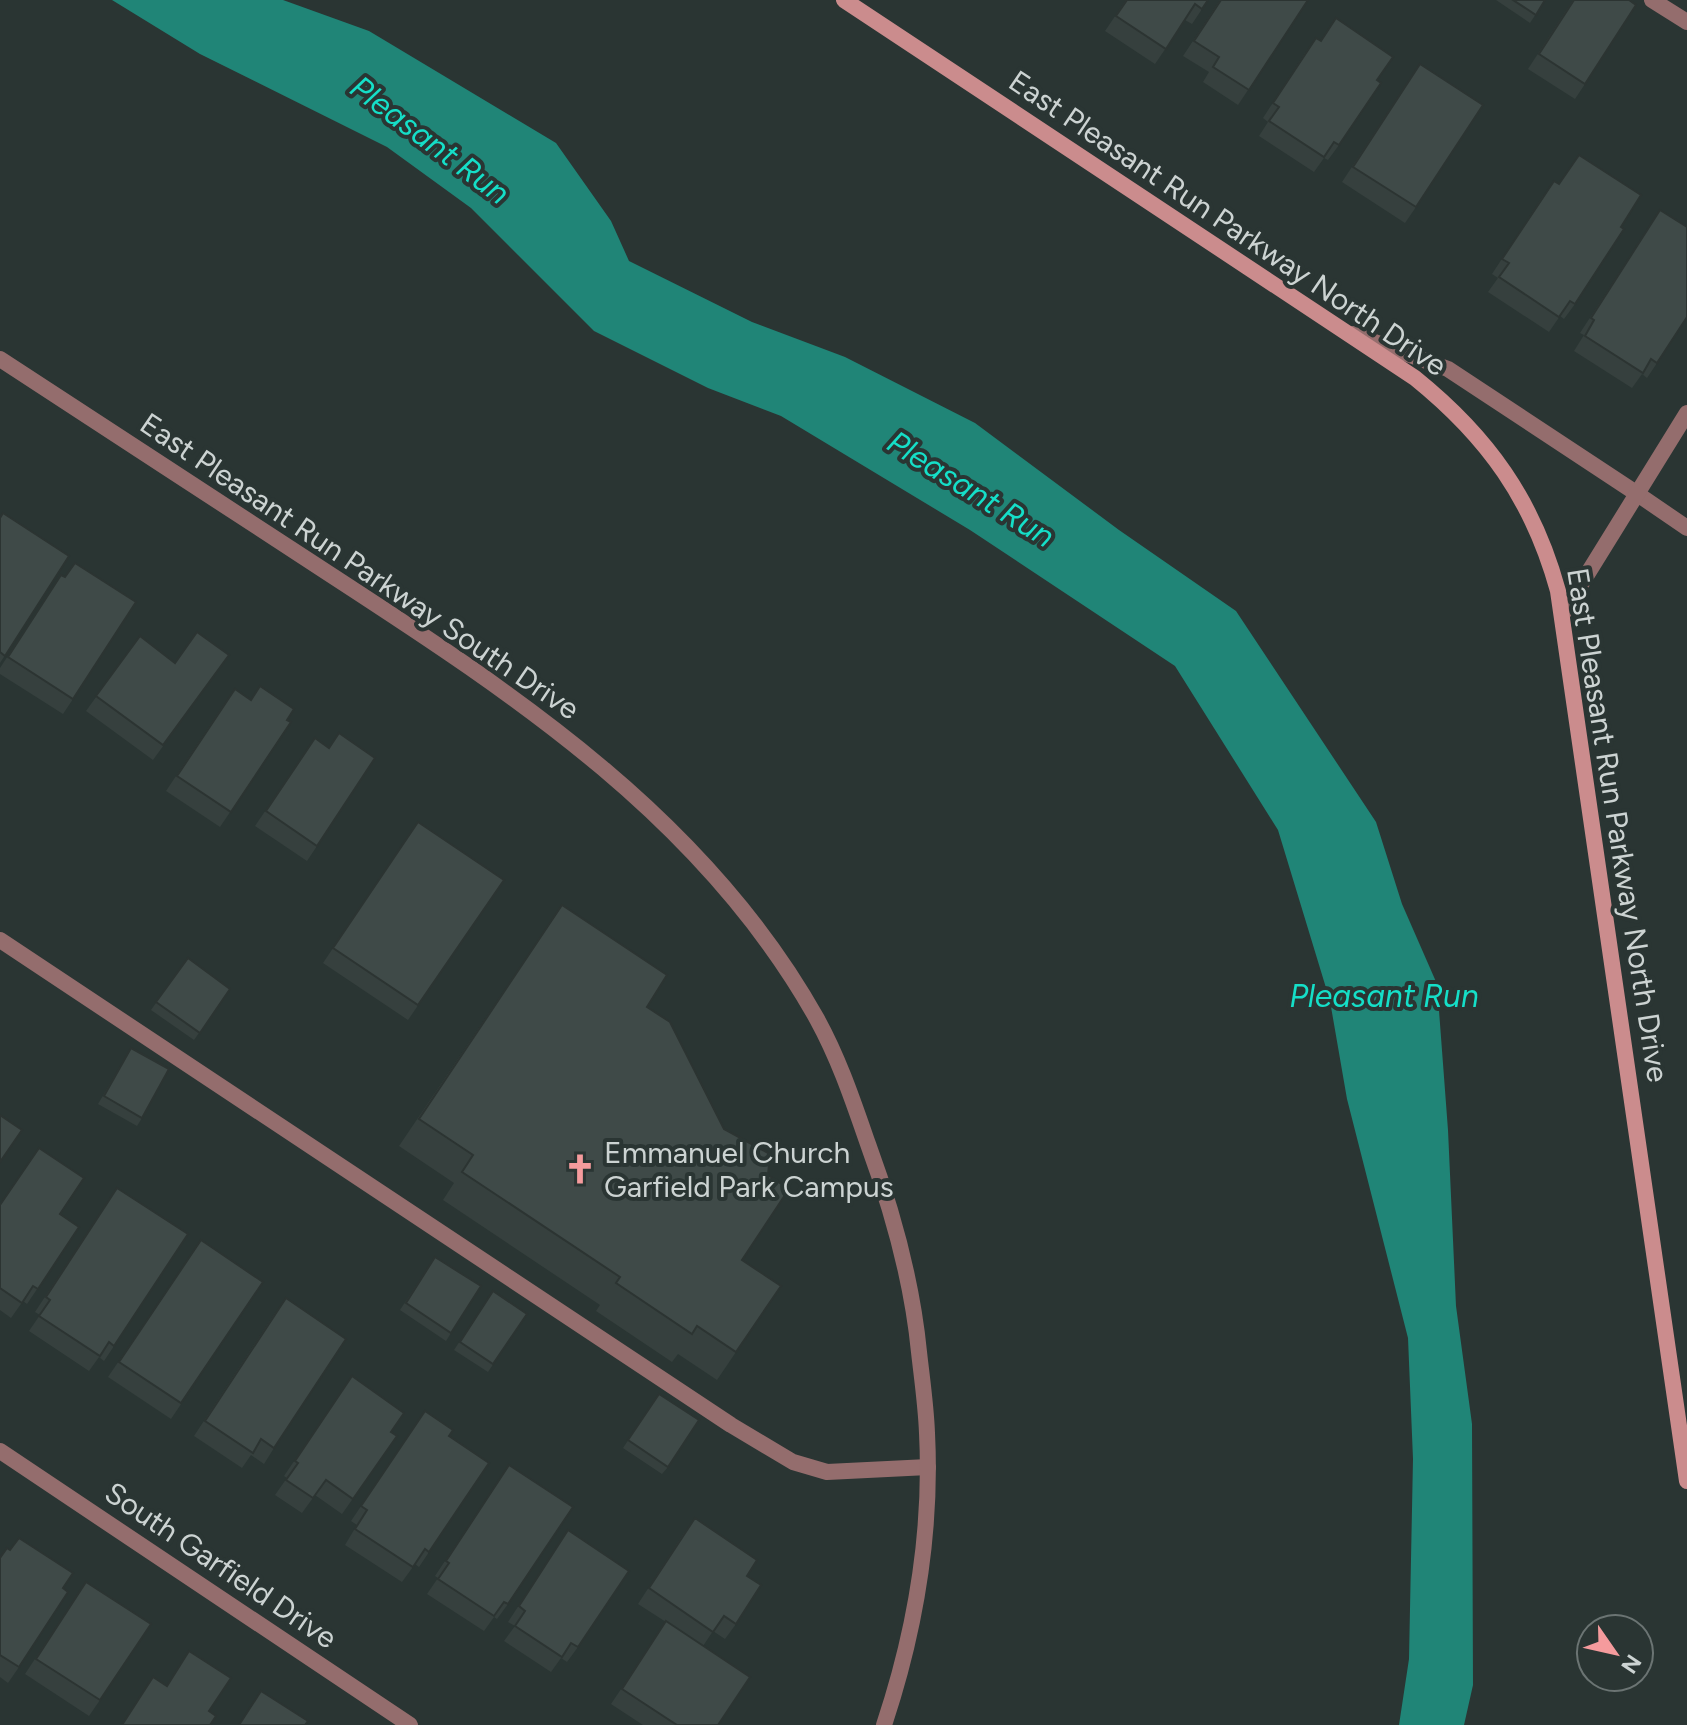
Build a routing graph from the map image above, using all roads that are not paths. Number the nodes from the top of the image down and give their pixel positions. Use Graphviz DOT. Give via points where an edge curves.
graph roads {
  1 [pos="844,0"];
  2 [pos="1652,0"];
  3 [pos="1687,22"];
  4 [pos="1340,329"];
  5 [pos="0,359"];
  6 [pos="1687,413"];
  7 [pos="1636,493"];
  8 [pos="1687,528"];
  9 [pos="1562,615"];
  10 [pos="0,940"];
  11 [pos="0,1451"];
  12 [pos="928,1467"];
  13 [pos="1687,1481"];
  14 [pos="410,1725"];
  15 [pos="884,1725"];
  1 -- 4 [label="street, East Pleasant Run Parkway North Drive"];
  2 -- 3 [label="street"];
  4 -- 7 [label="street" via="1448,369"];
  4 -- 9 [label="street, East Pleasant Run Parkway North Drive" via="1434,394 1473,430 1520,494 1542,541"];
  5 -- 12 [label="street, East Pleasant Run Parkway South Drive" via="515,698 653,811 734,898 778,956 827,1038 886,1191 914,1307"];
  6 -- 7 [label="street"];
  7 -- 8 [label="street"];
  7 -- 9 [label="street"];
  9 -- 13 [label="street, East Pleasant Run Parkway North Drive"];
  10 -- 12 [label="street" via="793,1462 827,1472"];
  11 -- 14 [label="street, South Garfield Drive"];
  12 -- 15 [label="street, East Pleasant Run Parkway South Drive" via="914,1612"];
}
